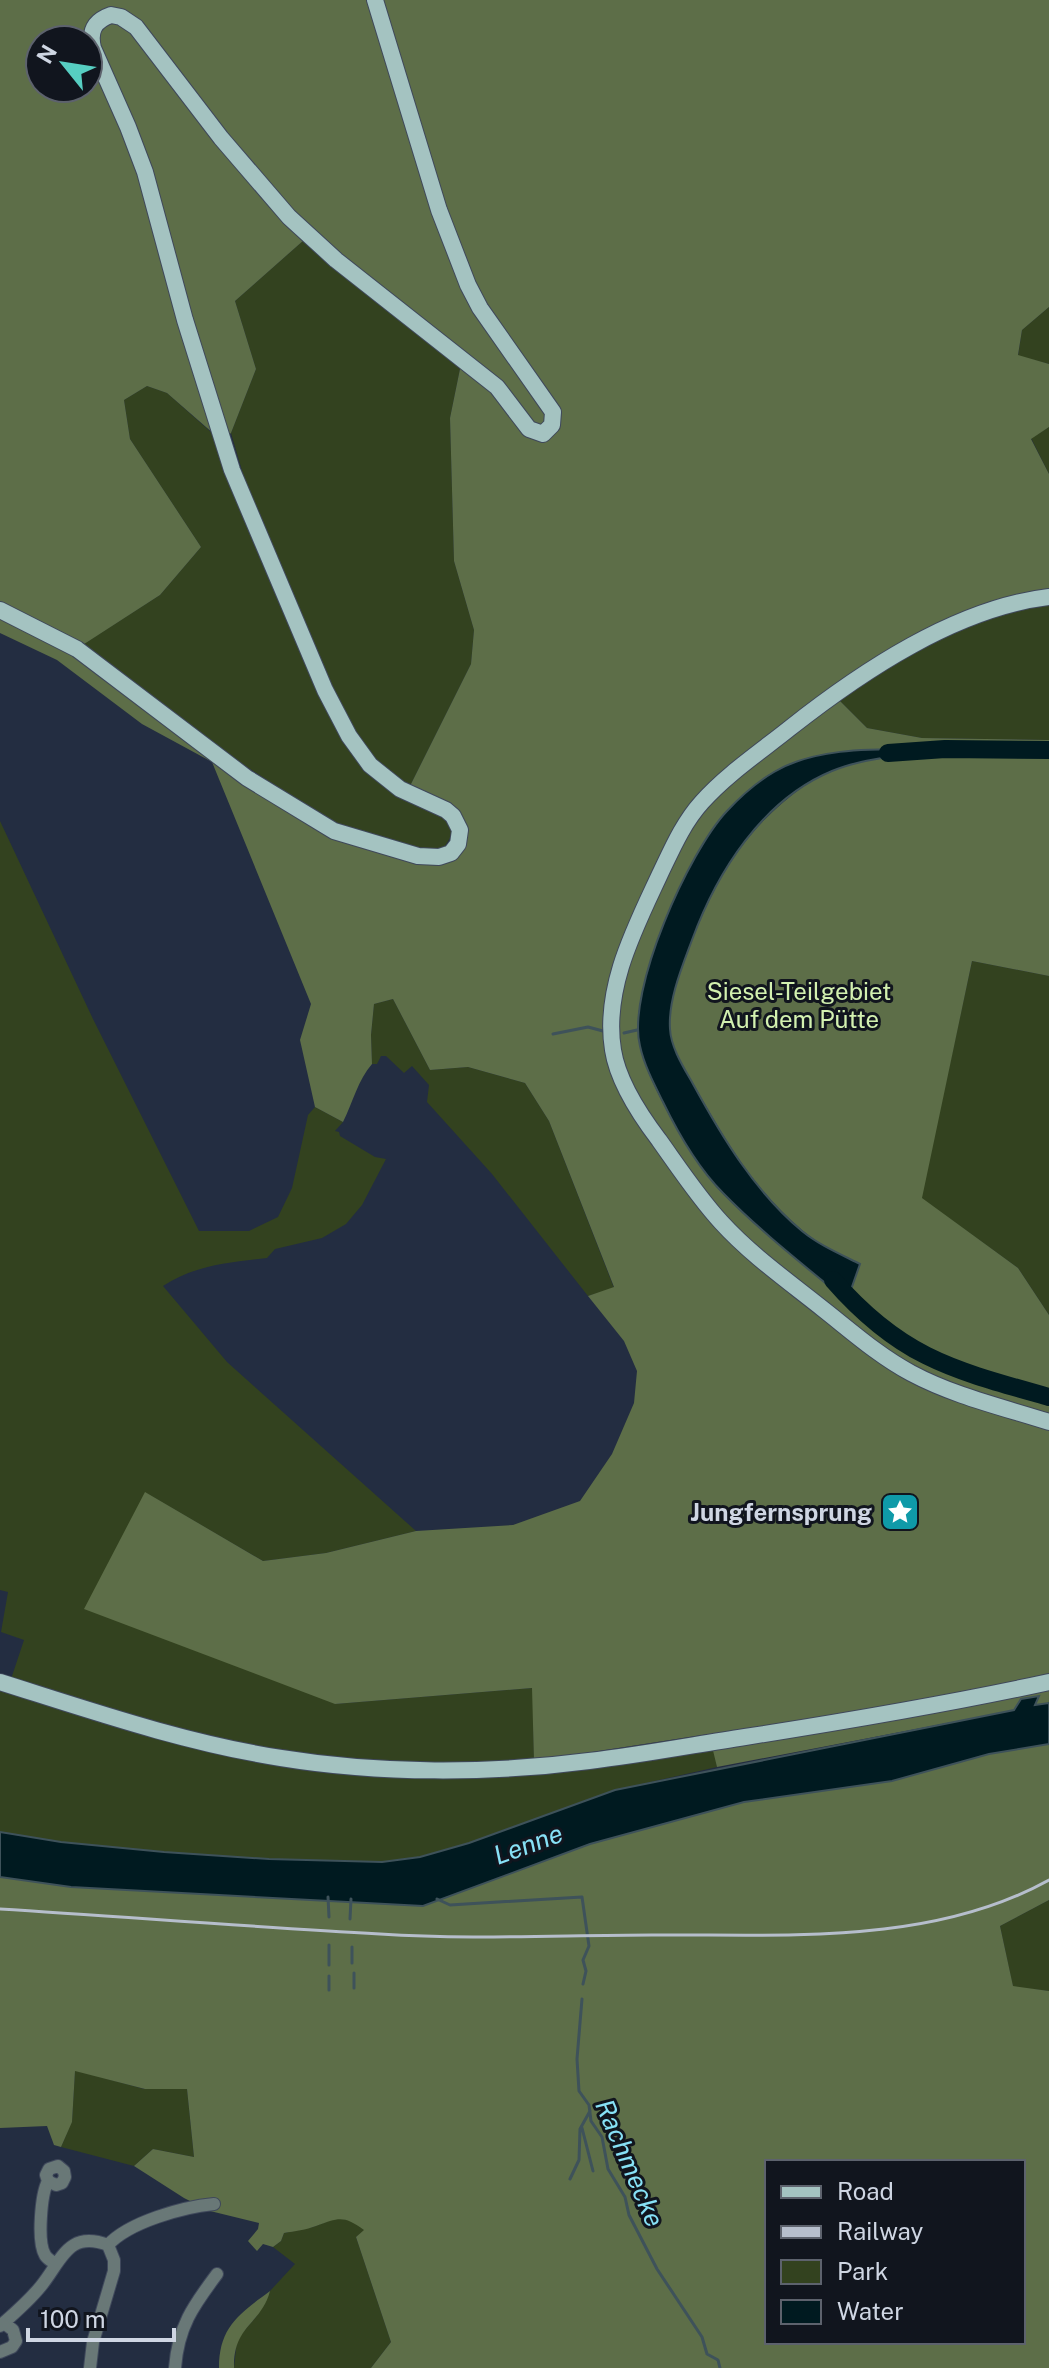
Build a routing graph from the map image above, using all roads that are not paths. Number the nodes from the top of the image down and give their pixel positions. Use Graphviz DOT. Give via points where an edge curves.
graph roads {
  1 [pos="375,0"];
  2 [pos="1049,597"];
  3 [pos="0,610"];
  4 [pos="1049,1422"];
  5 [pos="0,1682"];
  6 [pos="1049,1682"];
  7 [pos="48,2181"];
  8 [pos="214,2204"];
  9 [pos="108,2245"];
  10 [pos="55,2264"];
  11 [pos="217,2274"];
  12 [pos="4,2325"];
  13 [pos="2,2356"];
  14 [pos="90,2368"];
  15 [pos="175,2368"];
  1 -- 3 [label="main road" via="439,210 468,285 553,412 552,425 543,434 529,429 497,387 297,225 136,27 111,15 95,25 91,37 145,172 232,470 325,690 370,765 400,789 453,816 460,830 458,844 439,857 418,856 334,831 247,778 77,649"];
  2 -- 4 [label="main road" via="989,612 895,656 832,695 709,795 675,844 629,942 610,1030 613,1054 642,1117 707,1206 746,1247 909,1372"];
  5 -- 6 [label="main road" via="182,1737 282,1759 467,1770 603,1759 941,1705"];
  7 -- 10 [label="street" via="42,2241 44,2254"];
  8 -- 9 [label="street" via="151,2220"];
  9 -- 10 [label="street" via="83,2241 69,2247"];
  9 -- 14 [label="street" via="114,2271"];
  10 -- 12 [label="street"];
  11 -- 15 [label="street" via="189,2312"];
  12 -- 13 [label="street" via="16,2341"];
}
